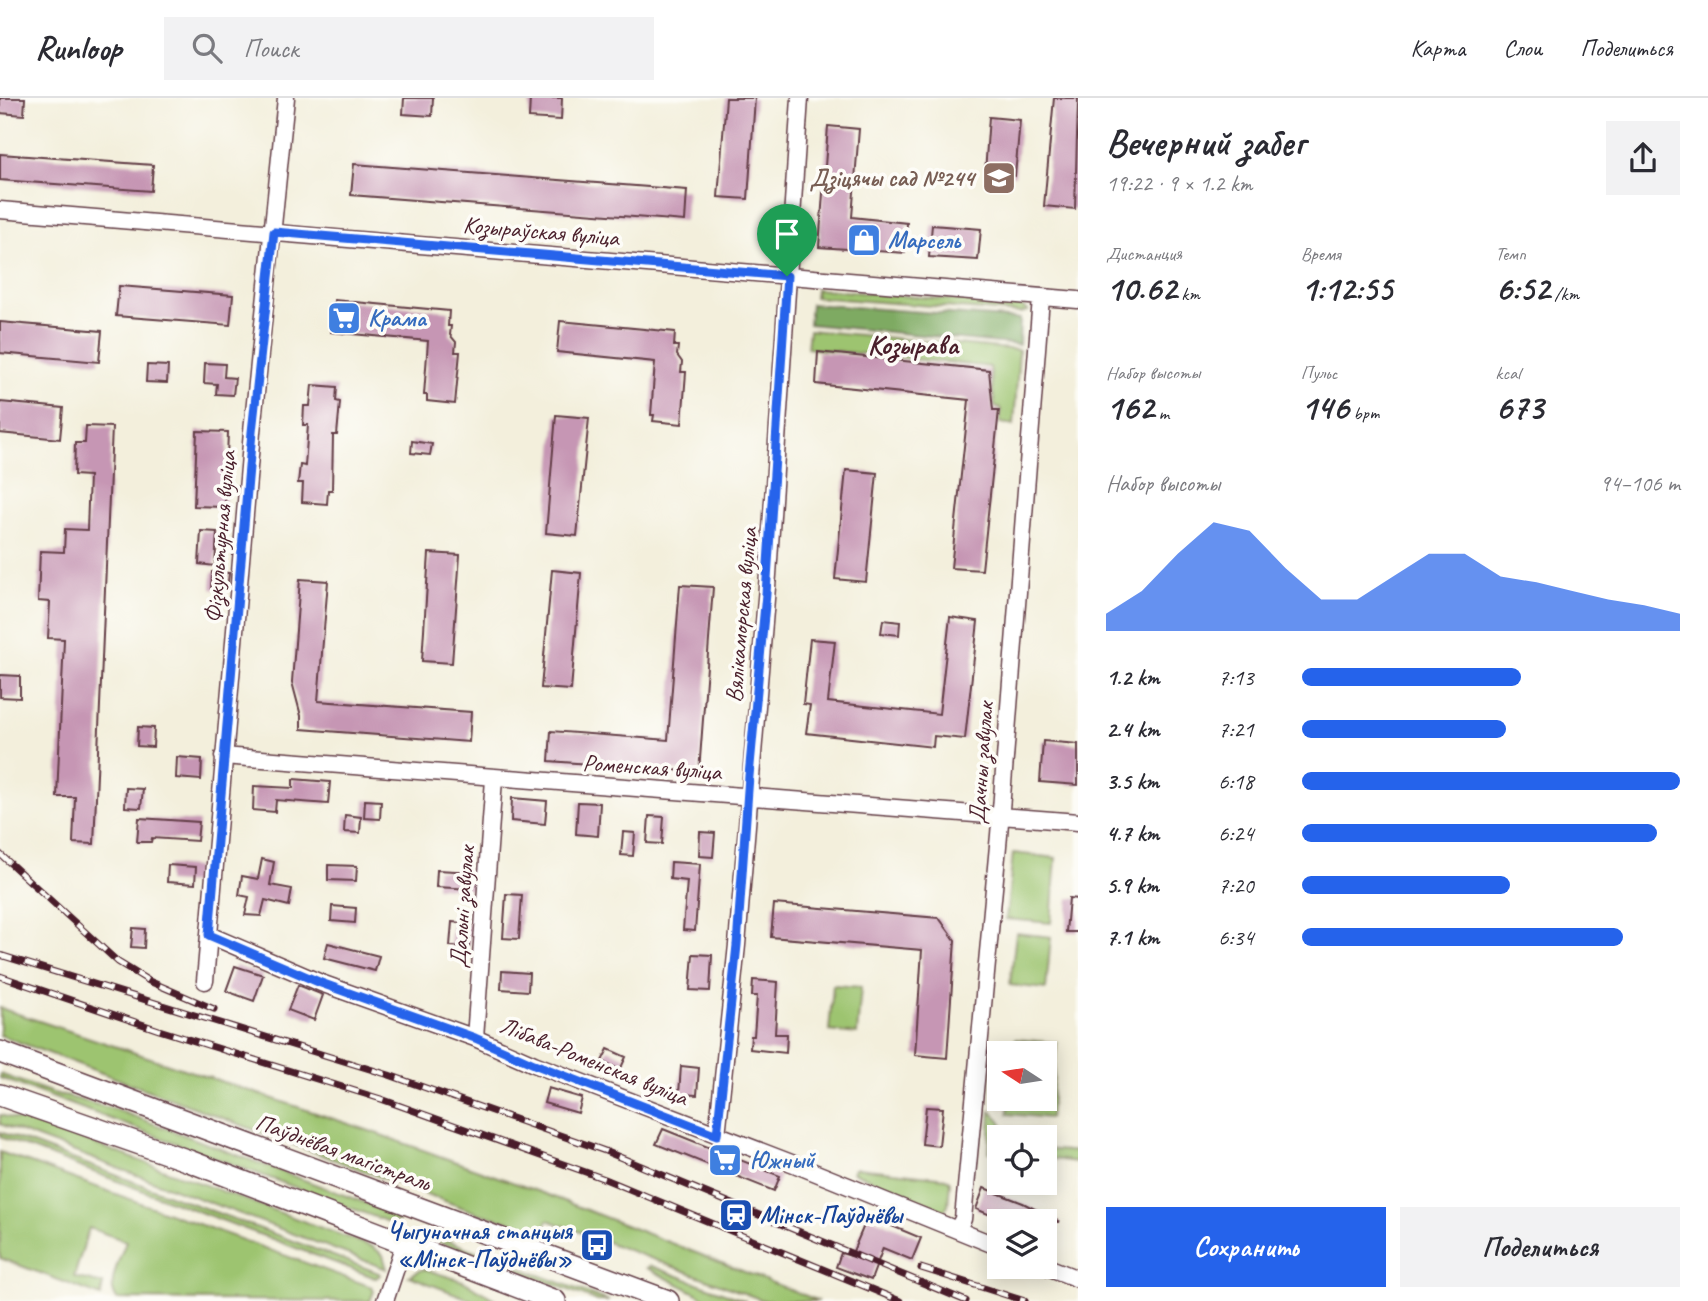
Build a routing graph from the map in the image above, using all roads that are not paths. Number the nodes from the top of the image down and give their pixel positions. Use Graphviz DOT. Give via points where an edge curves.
graph roads {
  1 [pos="286,98"];
  2 [pos="800,98"];
  3 [pos="0,210"];
  4 [pos="274,232"];
  5 [pos="787,276"];
  6 [pos="1041,298"];
  7 [pos="1078,300"];
  8 [pos="223,756"];
  9 [pos="494,779"];
  10 [pos="748,797"];
  11 [pos="1000,814"];
  12 [pos="1078,822"];
  13 [pos="209,935"];
  14 [pos="205,981"];
  15 [pos="475,1038"];
  16 [pos="0,1052"];
  17 [pos="0,1095"];
  18 [pos="717,1135"];
  19 [pos="416,1207"];
  20 [pos="957,1230"];
  21 [pos="987,1242"];
  22 [pos="404,1244"];
  23 [pos="1057,1271"];
  24 [pos="1078,1279"];
  25 [pos="386,1301"];
  26 [pos="555,1301"];
  27 [pos="668,1301"];
  1 -- 4 [label="street, Фізкультурная вуліца"];
  2 -- 5 [label="street, Вялікаморская вуліца"];
  3 -- 4 [label="street, Козыраўская вуліца"];
  4 -- 5 [label="street, Козыраўская вуліца"];
  4 -- 8 [label="street, Фізкультурная вуліца"];
  5 -- 6 [label="street, Козыраўская вуліца"];
  5 -- 10 [label="street, Вялікаморская вуліца"];
  6 -- 7 [label="street, Козыраўская вуліца"];
  6 -- 11 [label="street, Дачны завулак"];
  8 -- 9 [label="street, Роменская вуліца"];
  8 -- 13 [label="street, Фізкультурная вуліца"];
  9 -- 10 [label="street, Роменская вуліца"];
  9 -- 15 [label="street, Дальні завулак"];
  10 -- 11 [label="street, Роменская вуліца"];
  10 -- 18 [label="street, Вялікаморская вуліца"];
  11 -- 12 [label="street, Роменская вуліца"];
  11 -- 20 [label="street, Дачны завулак" via="963,1219"];
  13 -- 14 [label="street, Фізкультурная вуліца"];
  13 -- 15 [label="street, Лібава-Роменская вуліца" via="321,983"];
  15 -- 18 [label="street, Лібава-Роменская вуліца"];
  16 -- 19 [label="main road, Паўднёвая магістраль"];
  17 -- 22 [label="main road"];
  18 -- 20 [label="street, Лібава-Роменская вуліца"];
  19 -- 22 [label="main road"];
  19 -- 27 [label="main road, Паўднёвая магістраль"];
  20 -- 21 [label="street, Лібава-Роменская вуліца"];
  22 -- 25 [label="street"];
  22 -- 26 [label="main road"];
  23 -- 24 [label="street"];
}
